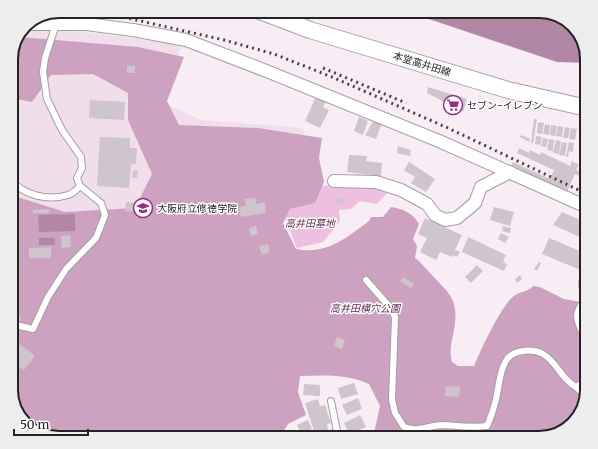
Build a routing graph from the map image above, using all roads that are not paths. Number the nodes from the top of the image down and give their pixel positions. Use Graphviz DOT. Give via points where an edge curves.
graph roads {
  1 [pos="57,18"];
  2 [pos="278,18"];
  3 [pos="39,24"];
  4 [pos="56,24"];
  5 [pos="580,106"];
  6 [pos="510,172"];
  7 [pos="334,181"];
  8 [pos="18,185"];
  9 [pos="80,186"];
  10 [pos="580,204"];
  11 [pos="366,280"];
  12 [pos="580,306"];
  13 [pos="18,326"];
  14 [pos="580,326"];
  15 [pos="580,385"];
  16 [pos="576,387"];
  17 [pos="580,391"];
  18 [pos="331,401"];
  19 [pos="337,431"];
  1 -- 4 [label="street"];
  2 -- 5 [label="main road, 本堂高井田線" via="310,30 508,90"];
  3 -- 4 [label="street"];
  4 -- 6 [label="street" via="75,23 133,30 186,40"];
  4 -- 9 [label="lane" via="43,72 48,99 62,130 81,157 82,168 77,178"];
  6 -- 7 [label="street" via="481,187 475,203 457,218 445,220 435,215 427,204 401,190 376,182"];
  6 -- 10 [label="street"];
  8 -- 9 [label="lane" via="28,194 53,198 70,195"];
  9 -- 13 [label="lane" via="101,203 106,215 101,228 96,238 66,269 48,297 33,329"];
  11 -- 16 [label="lane" via="395,317 392,400 395,412 404,427 419,430 436,426 487,426 495,405 502,370 508,358 522,351 545,355 564,379"];
  12 -- 14 [label="lane" via="576,316"];
  15 -- 16 [label="lane"];
  16 -- 17 [label="lane"];
  18 -- 19 [label="lane"];
}
